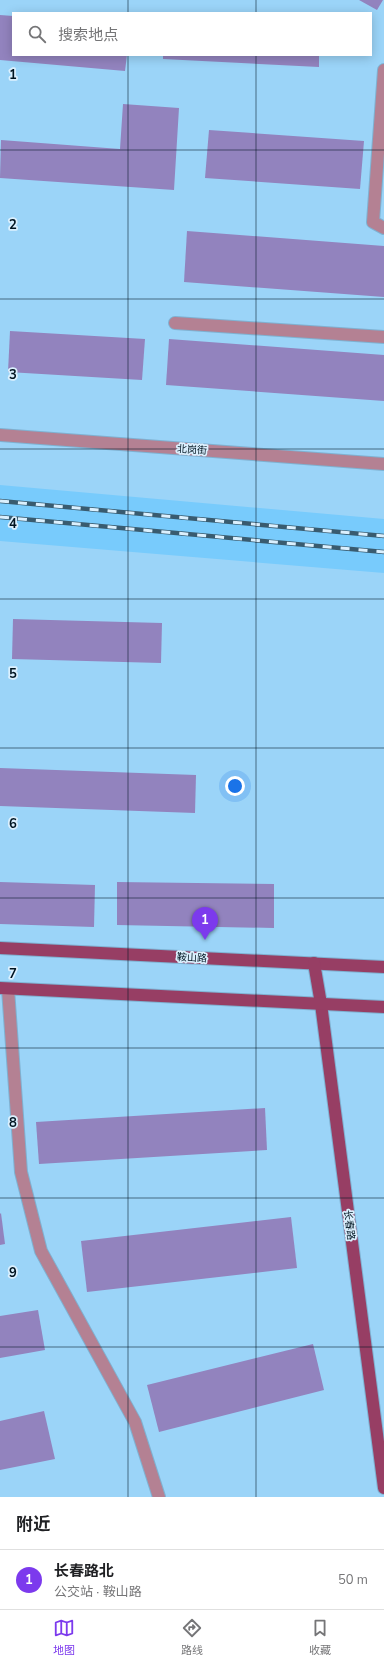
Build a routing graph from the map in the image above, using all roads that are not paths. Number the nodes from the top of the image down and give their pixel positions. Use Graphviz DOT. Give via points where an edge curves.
graph roads {
  1 [pos="384,70"];
  2 [pos="384,228"];
  3 [pos="175,323"];
  4 [pos="384,337"];
  5 [pos="0,435"];
  6 [pos="384,464"];
  7 [pos="0,948"];
  8 [pos="314,963"];
  9 [pos="384,967"];
  10 [pos="4,989"];
  11 [pos="321,1004"];
  12 [pos="384,1007"];
  13 [pos="384,1488"];
  14 [pos="159,1497"];
  1 -- 2 [label="street" via="373,222"];
  3 -- 4 [label="street"];
  5 -- 6 [label="street, 北岗街"];
  7 -- 8 [label="main road, 鞍山路"];
  8 -- 9 [label="main road, 鞍山路"];
  8 -- 11 [label="main road, 长春路"];
  10 -- 11 [label="main road"];
  10 -- 14 [label="street" via="22,1172 41,1251 135,1422"];
  11 -- 12 [label="main road"];
  11 -- 13 [label="main road, 长春路"];
}
